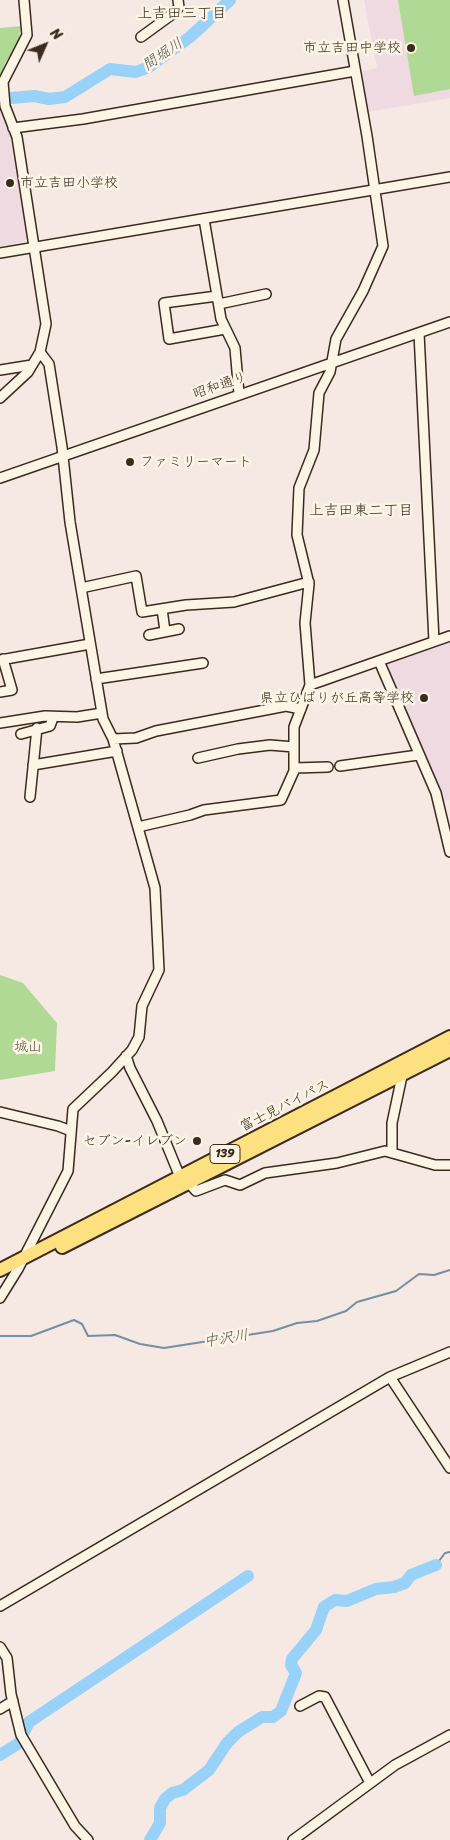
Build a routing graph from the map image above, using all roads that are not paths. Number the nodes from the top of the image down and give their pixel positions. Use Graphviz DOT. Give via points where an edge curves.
graph roads {
  1 [pos="24,0"];
  2 [pos="178,0"];
  3 [pos="343,0"];
  4 [pos="141,37"];
  5 [pos="355,71"];
  6 [pos="13,128"];
  7 [pos="450,177"];
  8 [pos="374,191"];
  9 [pos="204,219"];
  10 [pos="35,247"];
  11 [pos="0,253"];
  12 [pos="266,294"];
  13 [pos="218,300"];
  14 [pos="450,322"];
  15 [pos="225,329"];
  16 [pos="419,333"];
  17 [pos="40,352"];
  18 [pos="331,363"];
  19 [pos="32,365"];
  20 [pos="0,370"];
  21 [pos="239,394"];
  22 [pos="0,398"];
  23 [pos="63,456"];
  24 [pos="0,478"];
  25 [pos="309,582"];
  26 [pos="80,588"];
  27 [pos="162,609"];
  28 [pos="179,629"];
  29 [pos="165,630"];
  30 [pos="149,635"];
  31 [pos="450,636"];
  32 [pos="434,641"];
  33 [pos="90,644"];
  34 [pos="2,660"];
  35 [pos="379,661"];
  36 [pos="203,663"];
  37 [pos="96,679"];
  38 [pos="310,685"];
  39 [pos="0,692"];
  40 [pos="301,709"];
  41 [pos="102,713"];
  42 [pos="53,718"];
  43 [pos="0,724"];
  44 [pos="37,728"];
  45 [pos="21,734"];
  46 [pos="113,739"];
  47 [pos="294,748"];
  48 [pos="117,752"];
  49 [pos="418,754"];
  50 [pos="198,758"];
  51 [pos="33,765"];
  52 [pos="340,766"];
  53 [pos="328,767"];
  54 [pos="294,768"];
  55 [pos="30,797"];
  56 [pos="138,827"];
  57 [pos="450,852"];
  58 [pos="450,1037"];
  59 [pos="450,1050"];
  60 [pos="126,1056"];
  61 [pos="402,1076"];
  62 [pos="0,1112"];
  63 [pos="71,1131"];
  64 [pos="392,1153"];
  65 [pos="450,1165"];
  66 [pos="184,1180"];
  67 [pos="24,1257"];
  68 [pos="18,1269"];
  69 [pos="0,1270"];
  70 [pos="0,1278"];
  71 [pos="0,1298"];
  72 [pos="450,1352"];
  73 [pos="390,1377"];
  74 [pos="450,1468"];
  75 [pos="0,1606"];
  76 [pos="0,1647"];
  77 [pos="13,1701"];
  78 [pos="300,1706"];
  79 [pos="0,1709"];
  80 [pos="450,1735"];
  81 [pos="370,1783"];
  82 [pos="88,1840"];
  83 [pos="293,1840"];
  1 -- 6 [label="street" via="27,35 3,82 5,106"];
  2 -- 4 [label="street" via="180,7"];
  3 -- 5 [label="street"];
  5 -- 6 [label="street"];
  5 -- 8 [label="street"];
  6 -- 10 [label="street"];
  7 -- 8 [label="street"];
  8 -- 9 [label="street"];
  8 -- 18 [label="street" via="383,246 363,291 340,330"];
  9 -- 10 [label="street"];
  9 -- 13 [label="street"];
  10 -- 11 [label="street"];
  10 -- 17 [label="street" via="46,324"];
  12 -- 13 [label="street"];
  13 -- 15 [label="street"];
  13 -- 15 [label="street" via="164,303 169,339"];
  14 -- 16 [label="street, 昭和通り"];
  15 -- 21 [label="street" via="235,348"];
  16 -- 18 [label="street, 昭和通り"];
  16 -- 32 [label="street"];
  17 -- 19 [label="street"];
  17 -- 23 [label="street" via="49,364"];
  18 -- 21 [label="street, 昭和通り"];
  18 -- 25 [label="street" via="319,393 314,450 299,488 297,534"];
  19 -- 20 [label="street"];
  19 -- 22 [label="street"];
  21 -- 23 [label="street, 昭和通り"];
  23 -- 24 [label="street, 昭和通り"];
  23 -- 26 [label="street"];
  25 -- 27 [label="street" via="234,602"];
  25 -- 38 [label="street" via="305,624"];
  26 -- 27 [label="street" via="136,576 142,612"];
  26 -- 33 [label="street"];
  27 -- 29 [label="street"];
  28 -- 29 [label="street"];
  29 -- 30 [label="street"];
  31 -- 32 [label="street"];
  32 -- 35 [label="street"];
  33 -- 34 [label="street"];
  33 -- 37 [label="street"];
  34 -- 39 [label="street" via="12,690"];
  35 -- 38 [label="street"];
  35 -- 49 [label="street"];
  36 -- 37 [label="street"];
  37 -- 41 [label="street"];
  38 -- 40 [label="street"];
  40 -- 46 [label="street" via="286,706 156,731 136,738"];
  40 -- 47 [label="street" via="294,727"];
  41 -- 42 [label="street"];
  41 -- 46 [label="street"];
  42 -- 43 [label="street" via="45,716"];
  42 -- 44 [label="street" via="50,726"];
  44 -- 45 [label="street"];
  44 -- 51 [label="street"];
  46 -- 48 [label="street"];
  47 -- 50 [label="street" via="270,745"];
  47 -- 54 [label="street"];
  48 -- 51 [label="street"];
  48 -- 56 [label="street"];
  49 -- 52 [label="street"];
  49 -- 57 [label="street" via="436,793"];
  51 -- 55 [label="street"];
  53 -- 54 [label="street"];
  54 -- 56 [label="street" via="281,800 204,810"];
  56 -- 60 [label="street" via="155,888 159,970 142,1006 139,1037"];
  58 -- 66 [label="highway, 富士見バイパス / 139"];
  59 -- 61 [label="highway, 富士見バイパス / 139"];
  60 -- 63 [label="street" via="73,1109"];
  60 -- 66 [label="street"];
  61 -- 64 [label="street" via="392,1123"];
  61 -- 66 [label="highway, 富士見バイパス / 139"];
  62 -- 63 [label="street"];
  63 -- 67 [label="street" via="68,1171"];
  64 -- 65 [label="street" via="435,1165"];
  64 -- 66 [label="street" via="380,1152 337,1163 265,1173 240,1185 225,1180 196,1191"];
  66 -- 67 [label="highway, 富士見バイパス / 139"];
  66 -- 68 [label="highway, 富士見バイパス / 139"];
  67 -- 68 [label="street"];
  67 -- 69 [label="highway, 富士見バイパス / 139"];
  68 -- 70 [label="highway, 富士見バイパス / 139"];
  68 -- 71 [label="street"];
  72 -- 73 [label="street"];
  73 -- 74 [label="street"];
  73 -- 75 [label="street"];
  76 -- 77 [label="street" via="7,1658"];
  77 -- 79 [label="street"];
  77 -- 82 [label="street" via="21,1735 75,1826"];
  78 -- 81 [label="street" via="319,1696 325,1697"];
  80 -- 81 [label="street" via="395,1765"];
  81 -- 83 [label="street"];
}
